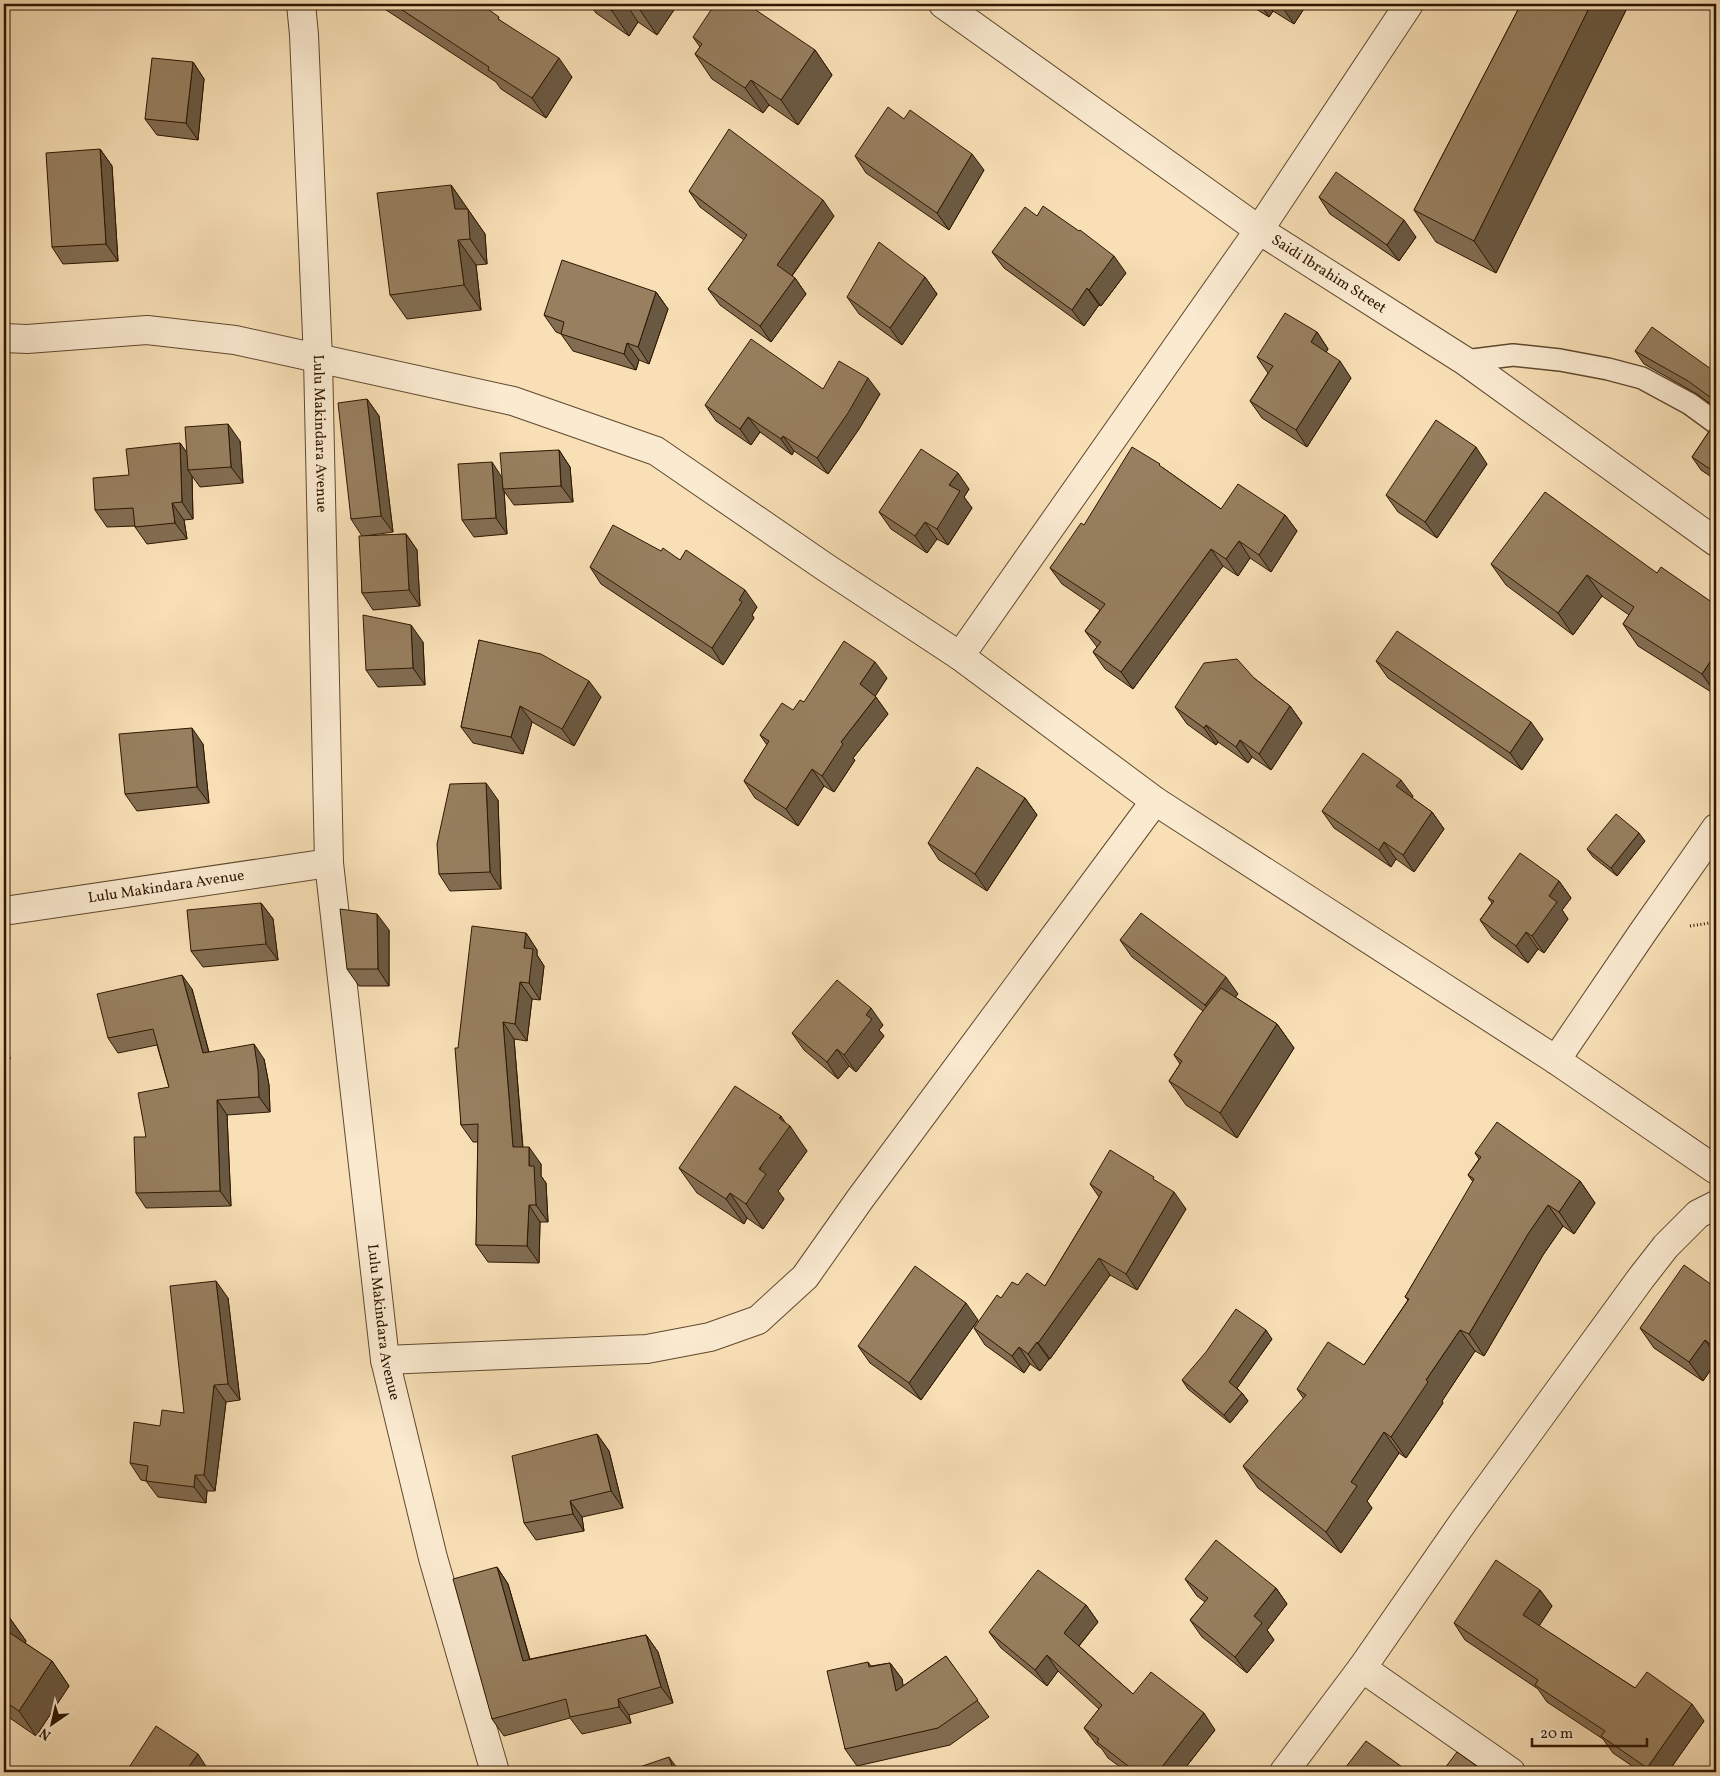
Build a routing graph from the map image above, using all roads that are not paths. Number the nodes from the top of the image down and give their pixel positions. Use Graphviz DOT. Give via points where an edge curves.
graph roads {
  1 [pos="301,4"];
  2 [pos="943,4"];
  3 [pos="1409,4"];
  4 [pos="1259,230"];
  5 [pos="4,338"];
  6 [pos="318,359"];
  7 [pos="1465,361"];
  8 [pos="1716,423"];
  9 [pos="1716,542"];
  10 [pos="960,656"];
  11 [pos="1155,801"];
  12 [pos="1716,828"];
  13 [pos="329,863"];
  14 [pos="4,911"];
  15 [pos="1556,1060"];
  16 [pos="1716,1170"];
  17 [pos="1716,1205"];
  18 [pos="386,1360"];
  19 [pos="1362,1668"];
  20 [pos="495,1772"];
  21 [pos="1284,1772"];
  22 [pos="1511,1772"];
  1 -- 6 [label="street, Lulu Makindara Avenue"];
  2 -- 4 [label="street, Saidi Ibrahim Street"];
  3 -- 4 [label="street"];
  4 -- 7 [label="street, Saidi Ibrahim Street"];
  4 -- 10 [label="street"];
  5 -- 6 [label="street" via="147,330 235,340"];
  6 -- 10 [label="street" via="513,402 656,451"];
  6 -- 13 [label="street, Lulu Makindara Avenue"];
  7 -- 8 [label="lane" via="1513,355 1608,368 1642,378 1690,404"];
  7 -- 9 [label="street, Saidi Ibrahim Street"];
  10 -- 11 [label="street"];
  11 -- 15 [label="street"];
  11 -- 18 [label="street" via="805,1277 758,1320 710,1337 647,1349"];
  12 -- 15 [label="street"];
  13 -- 14 [label="street, Lulu Makindara Avenue"];
  13 -- 18 [label="street, Lulu Makindara Avenue"];
  15 -- 16 [label="street"];
  17 -- 19 [label="street" via="1698,1214 1666,1246 1641,1278 1464,1521"];
  18 -- 20 [label="street, Lulu Makindara Avenue" via="433,1558"];
  19 -- 21 [label="street"];
  19 -- 22 [label="street"];
}
